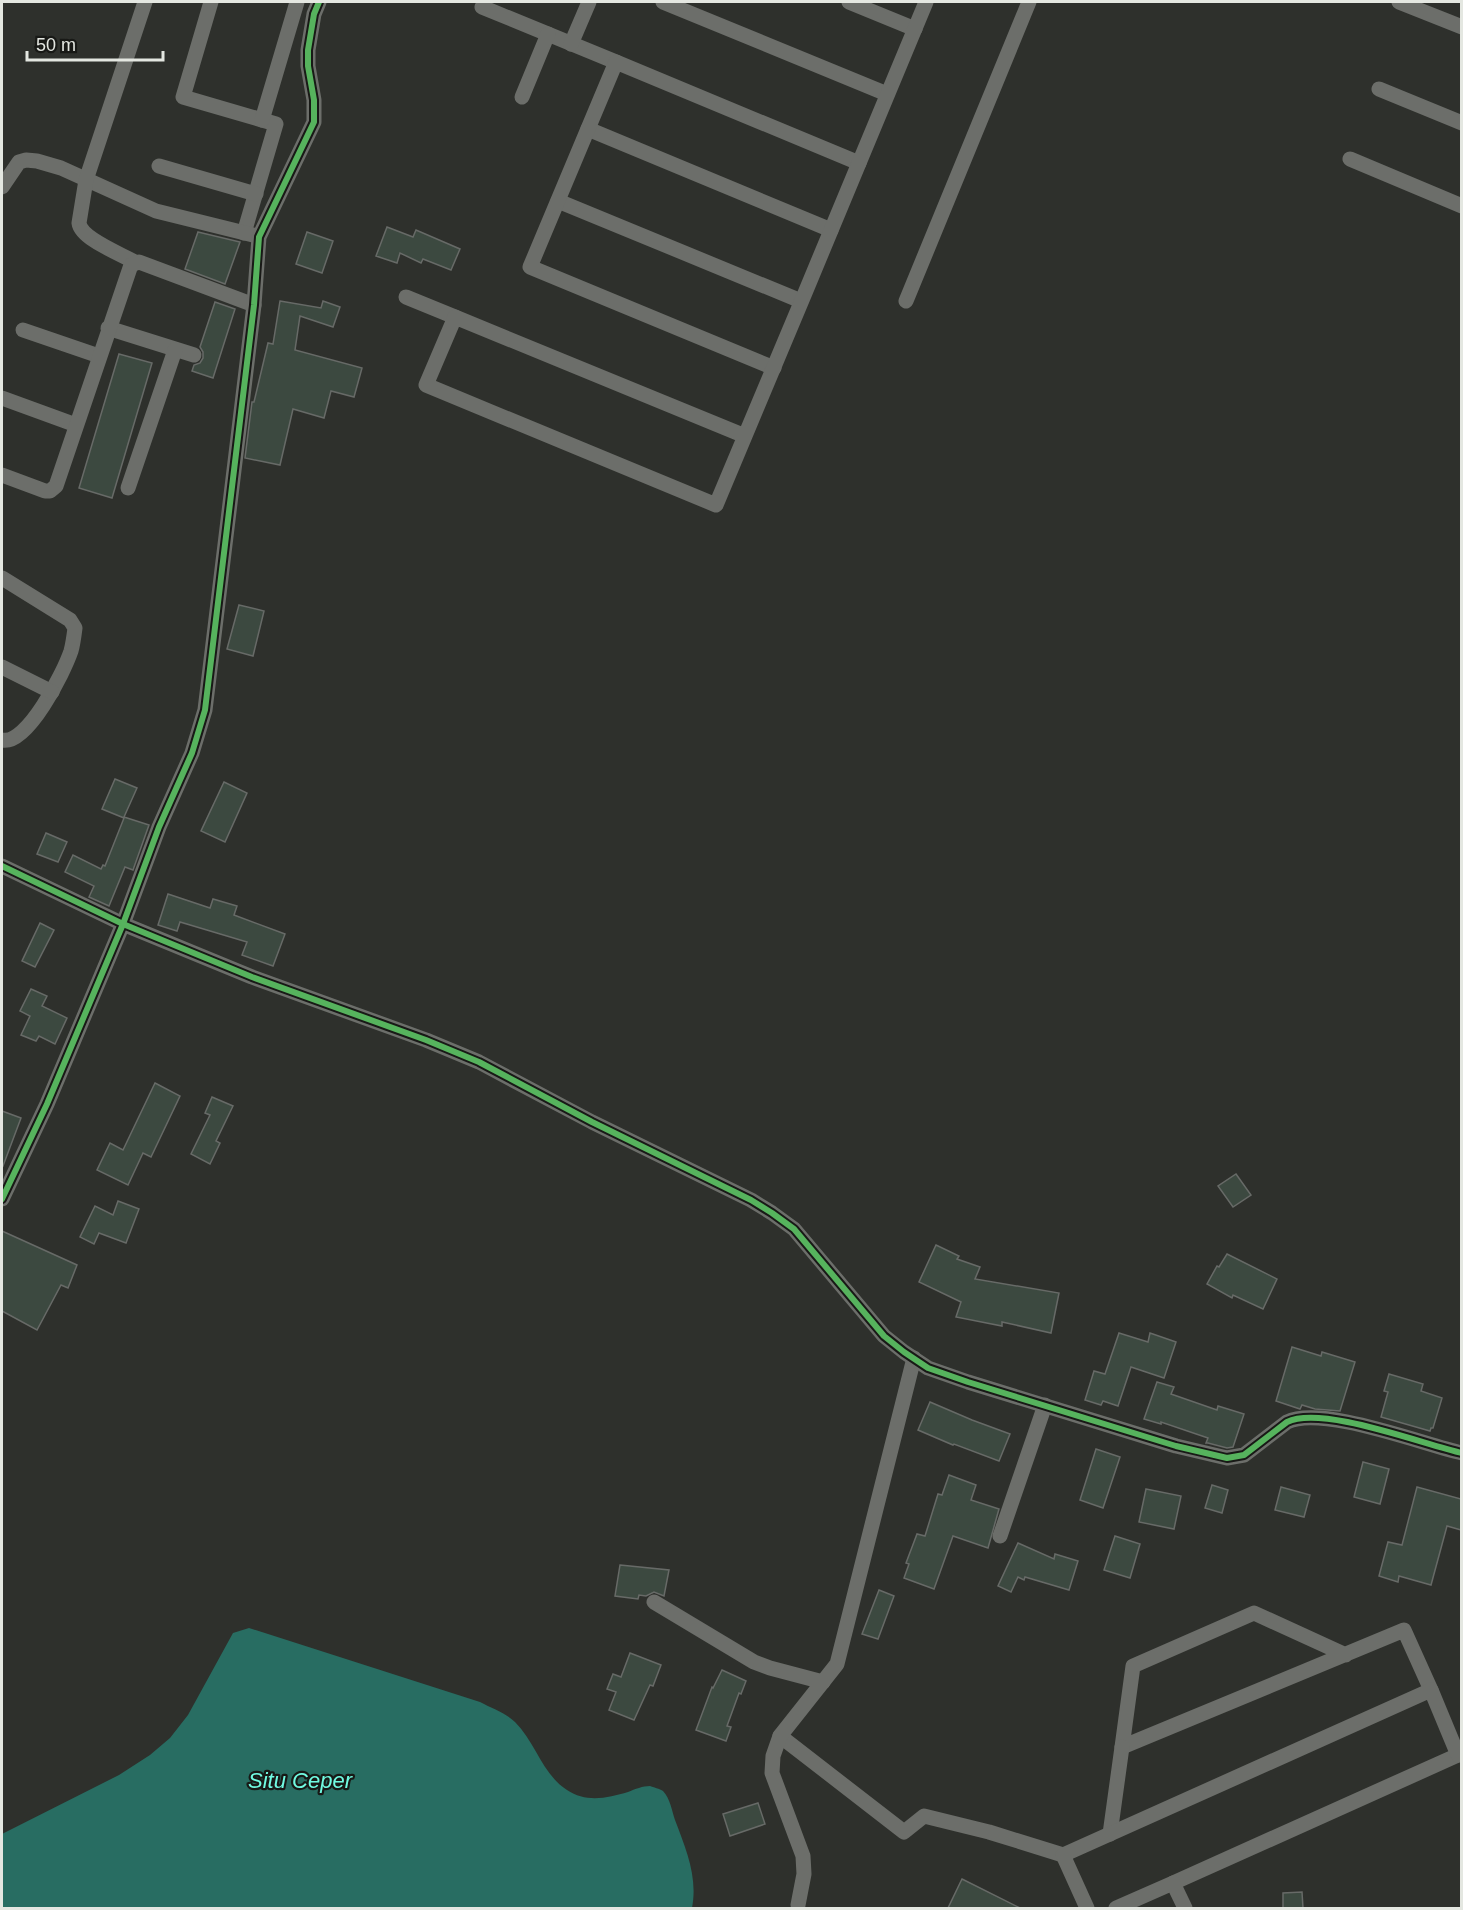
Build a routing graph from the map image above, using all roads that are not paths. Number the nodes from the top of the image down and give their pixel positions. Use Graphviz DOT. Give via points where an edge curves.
graph roads {
  1 [pos="145,2"];
  2 [pos="212,2"];
  3 [pos="297,2"];
  4 [pos="319,2"];
  5 [pos="589,2"];
  6 [pos="663,2"];
  7 [pos="849,2"];
  8 [pos="926,2"];
  9 [pos="1029,2"];
  10 [pos="1399,2"];
  11 [pos="482,7"];
  12 [pos="1461,27"];
  13 [pos="915,29"];
  14 [pos="548,34"];
  15 [pos="571,44"];
  16 [pos="616,62"];
  17 [pos="1379,89"];
  18 [pos="887,94"];
  19 [pos="522,97"];
  20 [pos="262,120"];
  21 [pos="1461,123"];
  22 [pos="588,129"];
  23 [pos="1350,159"];
  24 [pos="859,163"];
  25 [pos="159,166"];
  26 [pos="86,180"];
  27 [pos="2,187"];
  28 [pos="256,194"];
  29 [pos="558,201"];
  30 [pos="1461,206"];
  31 [pos="831,230"];
  32 [pos="252,235"];
  33 [pos="135,262"];
  34 [pos="406,297"];
  35 [pos="801,301"];
  36 [pos="906,301"];
  37 [pos="254,305"];
  38 [pos="455,316"];
  39 [pos="108,328"];
  40 [pos="23,330"];
  41 [pos="175,350"];
  42 [pos="194,355"];
  43 [pos="99,356"];
  44 [pos="774,368"];
  45 [pos="2,398"];
  46 [pos="76,425"];
  47 [pos="745,436"];
  48 [pos="2,476"];
  49 [pos="128,488"];
  50 [pos="2,578"];
  51 [pos="2,667"];
  52 [pos="52,692"];
  53 [pos="2,740"];
  54 [pos="2,866"];
  55 [pos="123,924"];
  56 [pos="2,1199"];
  57 [pos="914,1358"];
  58 [pos="1046,1405"];
  59 [pos="1461,1453"];
  60 [pos="1000,1536"];
  61 [pos="654,1602"];
  62 [pos="1346,1654"];
  63 [pos="823,1682"];
  64 [pos="1431,1690"];
  65 [pos="780,1736"];
  66 [pos="1122,1747"];
  67 [pos="1460,1755"];
  68 [pos="1110,1834"];
  69 [pos="1063,1855"];
  70 [pos="1173,1883"];
  71 [pos="798,1905"];
  72 [pos="1087,1908"];
  73 [pos="1116,1908"];
  74 [pos="1185,1908"];
  1 -- 26 [label="street"];
  2 -- 20 [label="street" via="183,97"];
  3 -- 20 [label="street"];
  4 -- 32 [label="street" via="308,50 314,122"];
  5 -- 15 [label="street"];
  6 -- 18 [label="street"];
  7 -- 13 [label="street"];
  8 -- 13 [label="street"];
  9 -- 36 [label="street"];
  10 -- 12 [label="street"];
  11 -- 14 [label="street"];
  13 -- 18 [label="street"];
  14 -- 15 [label="street"];
  14 -- 19 [label="street"];
  15 -- 16 [label="street"];
  16 -- 22 [label="street"];
  16 -- 24 [label="street"];
  17 -- 21 [label="street"];
  18 -- 24 [label="street"];
  20 -- 28 [label="street" via="276,124"];
  22 -- 29 [label="street"];
  22 -- 31 [label="street"];
  23 -- 30 [label="street"];
  24 -- 31 [label="street"];
  25 -- 28 [label="street"];
  26 -- 27 [label="street" via="61,168 26,160 19,162"];
  26 -- 32 [label="street" via="156,211"];
  26 -- 33 [label="street" via="79,229"];
  28 -- 32 [label="street"];
  29 -- 35 [label="street"];
  29 -- 44 [label="street" via="531,267"];
  31 -- 35 [label="street"];
  32 -- 37 [label="street"];
  33 -- 37 [label="street"];
  33 -- 39 [label="street"];
  34 -- 38 [label="street"];
  35 -- 44 [label="street"];
  37 -- 55 [label="street" via="206,710"];
  38 -- 47 [label="street"];
  38 -- 47 [label="street" via="426,385 501,417 716,505"];
  39 -- 41 [label="street"];
  39 -- 43 [label="street"];
  40 -- 43 [label="street"];
  41 -- 42 [label="street"];
  41 -- 49 [label="street"];
  43 -- 46 [label="street"];
  44 -- 47 [label="street"];
  45 -- 46 [label="street"];
  46 -- 48 [label="street" via="56,486 50,491"];
  50 -- 52 [label="street" via="70,620 75,628 71,651"];
  51 -- 52 [label="street"];
  52 -- 53 [label="street" via="33,720 14,738"];
  54 -- 55 [label="street"];
  55 -- 56 [label="street"];
  55 -- 57 [label="street" via="479,1062 751,1200 794,1229 884,1336"];
  57 -- 58 [label="street" via="928,1368"];
  57 -- 63 [label="street" via="842,1647 837,1664"];
  58 -- 59 [label="street" via="1227,1458 1244,1455 1287,1422 1306,1417 1350,1422"];
  58 -- 60 [label="street"];
  61 -- 63 [label="street" via="754,1662"];
  62 -- 64 [label="street" via="1404,1630"];
  62 -- 66 [label="street"];
  62 -- 66 [label="street" via="1254,1613 1133,1666"];
  63 -- 65 [label="street"];
  64 -- 67 [label="street"];
  64 -- 68 [label="street"];
  65 -- 69 [label="street" via="904,1832 924,1816"];
  65 -- 71 [label="street" via="772,1773 803,1856"];
  66 -- 68 [label="street"];
  67 -- 70 [label="street"];
  68 -- 69 [label="street"];
  69 -- 72 [label="street"];
  70 -- 73 [label="street"];
  70 -- 74 [label="street"];
}
